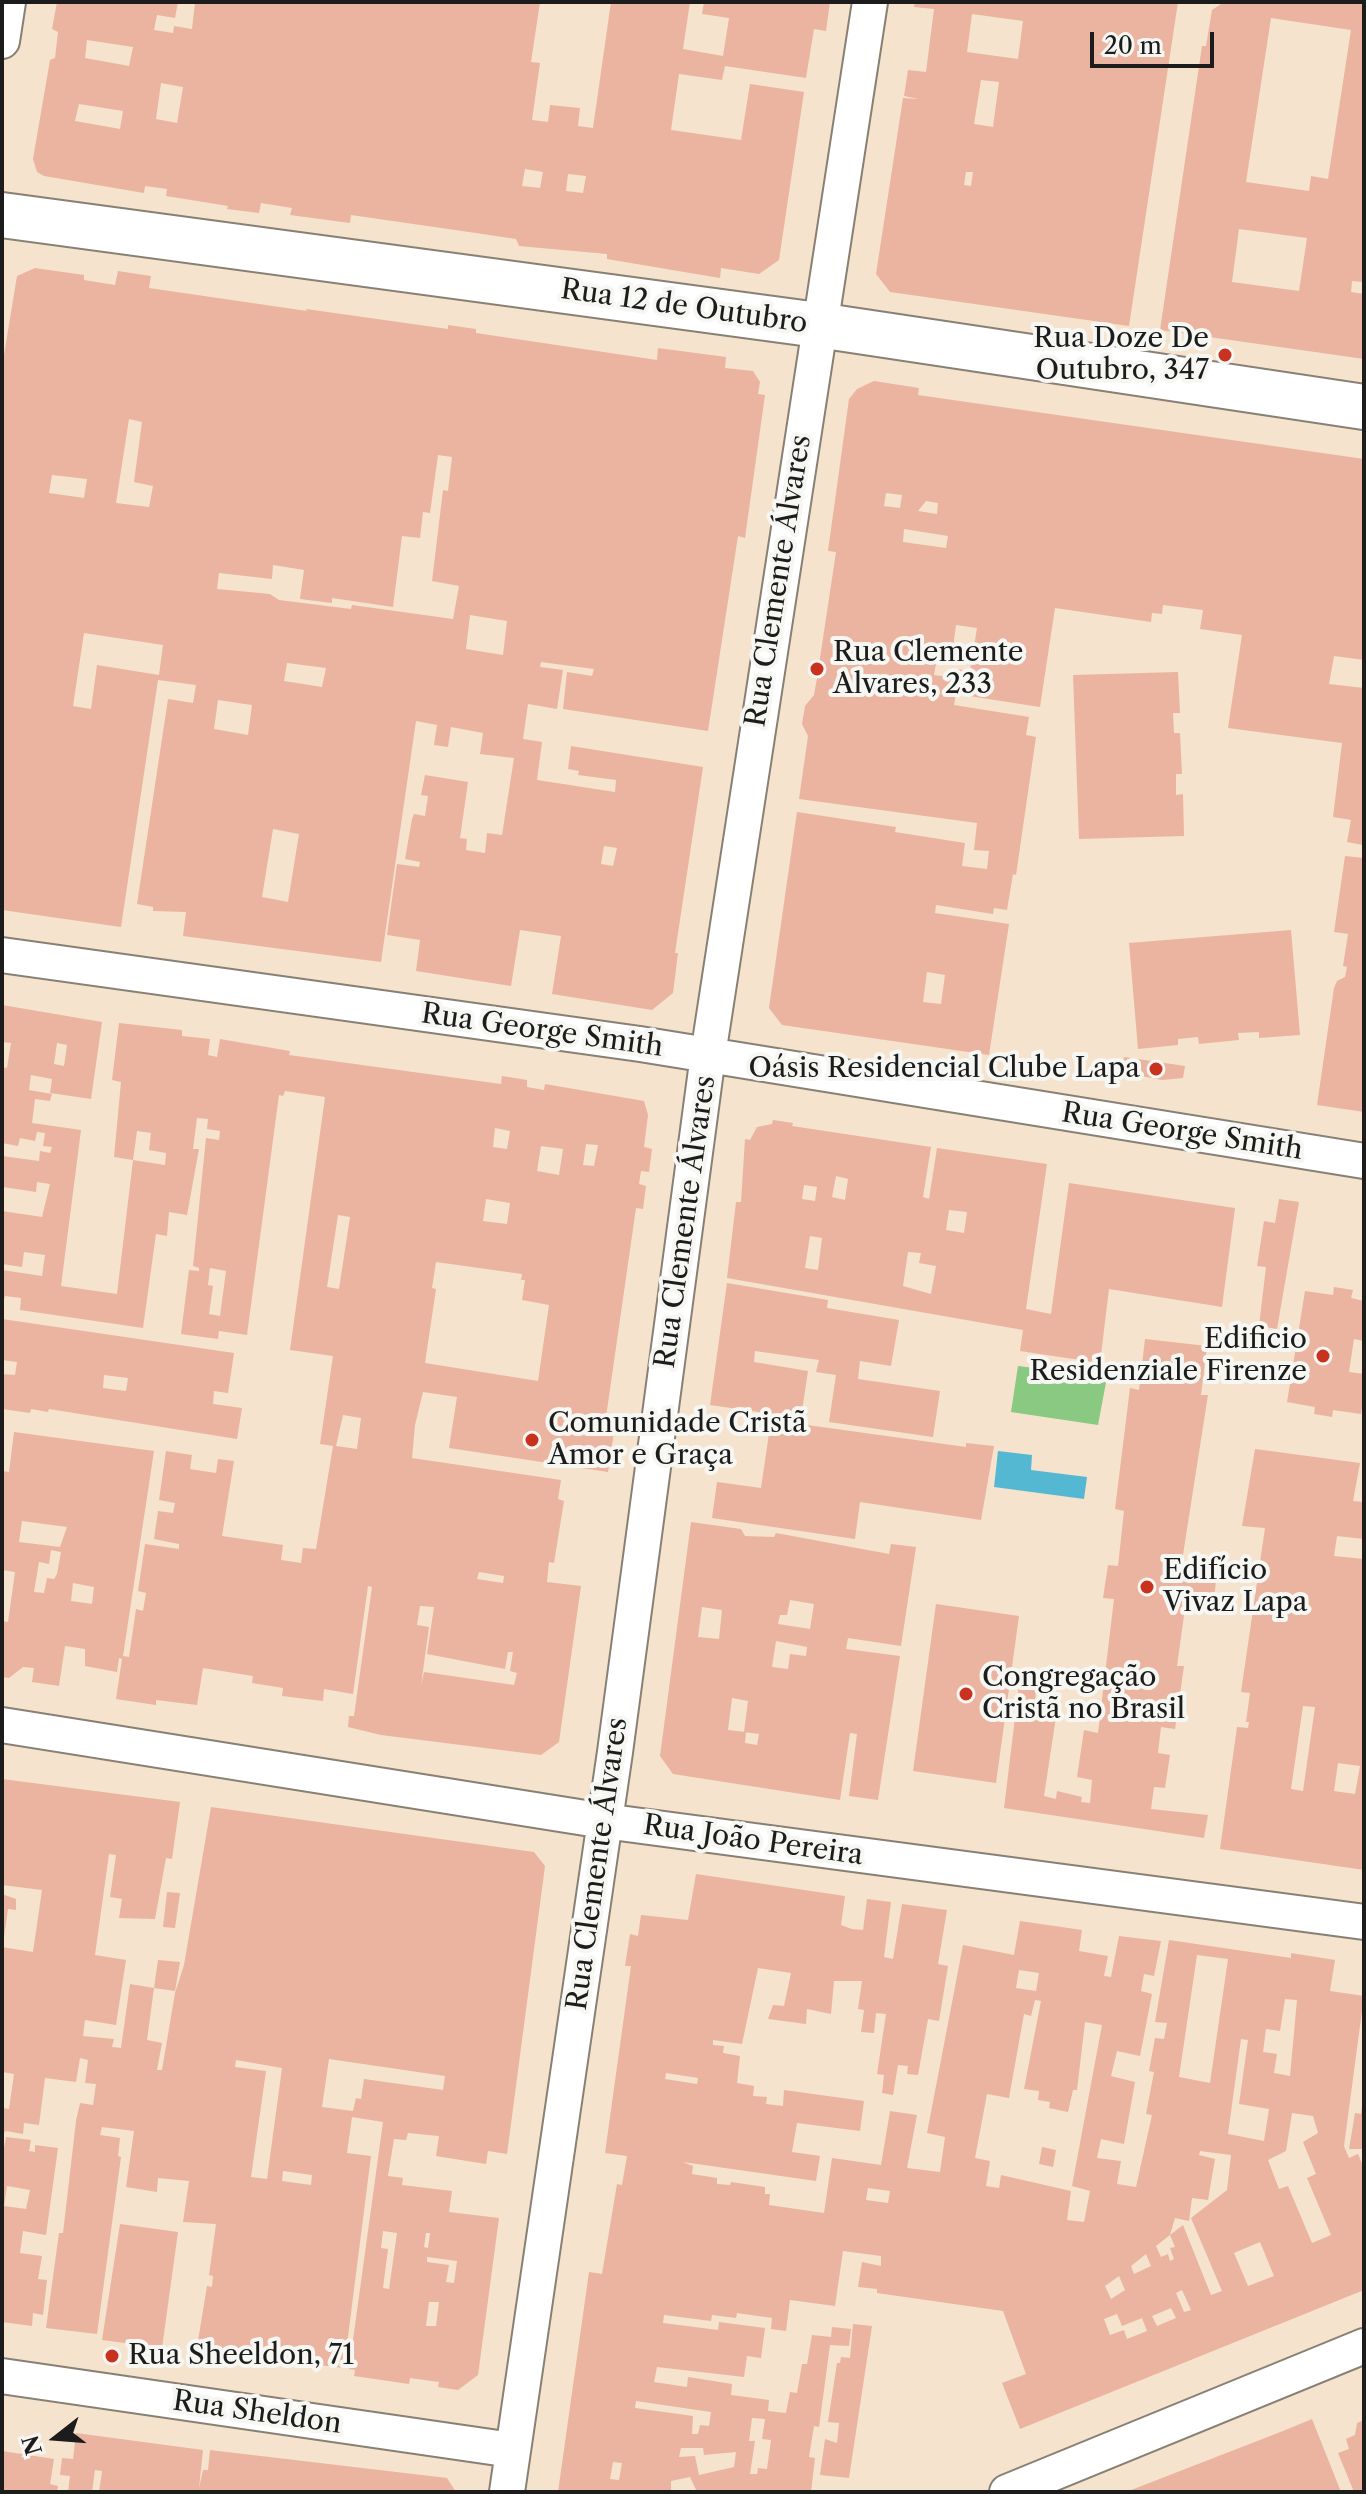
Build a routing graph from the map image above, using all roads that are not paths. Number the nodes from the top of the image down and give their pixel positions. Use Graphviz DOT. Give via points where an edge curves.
graph roads {
  1 [pos="8,2"];
  2 [pos="870,2"];
  3 [pos="2,41"];
  4 [pos="2,215"];
  5 [pos="818,325"];
  6 [pos="1364,407"];
  7 [pos="2,955"];
  8 [pos="708,1055"];
  9 [pos="1364,1161"];
  10 [pos="2,1725"];
  11 [pos="604,1821"];
  12 [pos="1364,1922"];
  13 [pos="1364,2346"];
  14 [pos="2,2376"];
  15 [pos="512,2450"];
  16 [pos="1065,2481"];
  17 [pos="507,2492"];
  18 [pos="1007,2492"];
  1 -- 3 [label="street"];
  2 -- 5 [label="street, Rua Clemente Álvares"];
  4 -- 5 [label="street, Rua 12 de Outubro"];
  5 -- 6 [label="street, Rua 12 de Outubro"];
  5 -- 8 [label="street, Rua Clemente Álvares"];
  7 -- 8 [label="street, Rua George Smith"];
  8 -- 9 [label="street, Rua George Smith"];
  8 -- 11 [label="street, Rua Clemente Álvares"];
  10 -- 11 [label="street, Rua João Pereira"];
  11 -- 12 [label="street, Rua João Pereira"];
  11 -- 15 [label="street, Rua Clemente Álvares"];
  13 -- 16 [label="street"];
  14 -- 15 [label="street, Rua Sheldon"];
  15 -- 17 [label="street, Rua Clemente Álvares"];
  16 -- 18 [label="street"];
}
